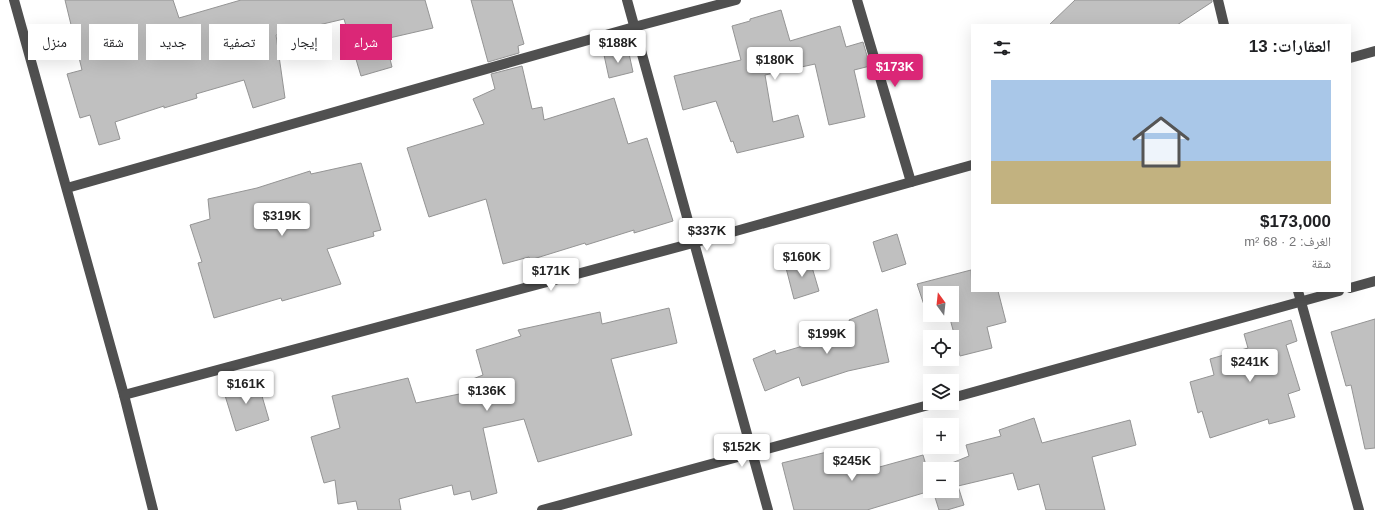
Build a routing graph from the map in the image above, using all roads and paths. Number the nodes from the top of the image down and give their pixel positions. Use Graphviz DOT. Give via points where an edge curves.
graph roads {
  1 [pos="14,0"];
  2 [pos="627,0"];
  3 [pos="736,0"];
  4 [pos="857,0"];
  5 [pos="1218,0"];
  6 [pos="1224,24"];
  7 [pos="634,27"];
  8 [pos="1375,51"];
  9 [pos="1351,58"];
  10 [pos="971,165"];
  11 [pos="911,182"];
  12 [pos="67,188"];
  13 [pos="693,243"];
  14 [pos="1375,281"];
  15 [pos="1351,288"];
  16 [pos="1298,292"];
  17 [pos="1336,292"];
  18 [pos="1301,302"];
  19 [pos="124,395"];
  20 [pos="959,396"];
  21 [pos="923,407"];
  22 [pos="752,454"];
  23 [pos="152,510"];
  24 [pos="542,510"];
  25 [pos="768,510"];
  26 [pos="1360,510"];
  1 -- 12 [label="street"];
  2 -- 7 [label="street"];
  3 -- 7 [label="street"];
  4 -- 11 [label="street"];
  5 -- 6 [label="street"];
  7 -- 12 [label="street"];
  7 -- 13 [label="street"];
  8 -- 9 [label="street"];
  10 -- 11 [label="street"];
  11 -- 13 [label="street"];
  12 -- 19 [label="street"];
  13 -- 19 [label="street"];
  13 -- 22 [label="street"];
  14 -- 15 [label="street"];
  16 -- 18 [label="street"];
  17 -- 18 [label="street"];
  18 -- 20 [label="street"];
  18 -- 26 [label="street"];
  19 -- 23 [label="street"];
  21 -- 22 [label="street"];
  22 -- 24 [label="street"];
  22 -- 25 [label="street"];
}
